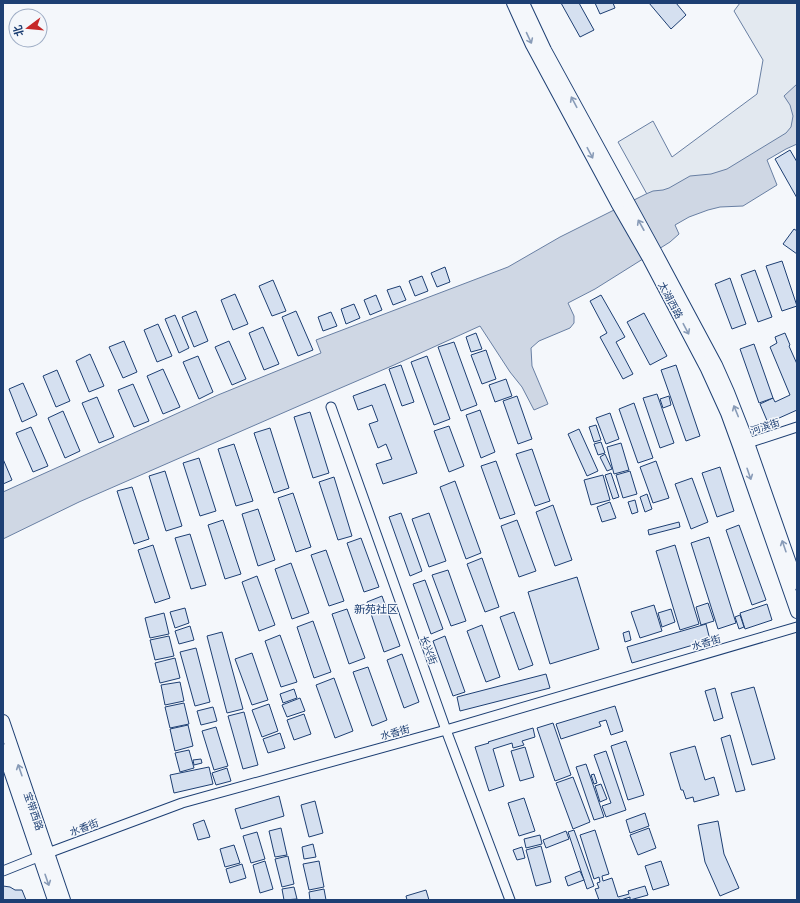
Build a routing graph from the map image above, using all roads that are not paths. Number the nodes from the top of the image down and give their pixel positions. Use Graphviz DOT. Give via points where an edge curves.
graph roads {
  1 [pos="513,3"];
  2 [pos="523,3"];
  3 [pos="621,200"];
  4 [pos="331,407"];
  5 [pos="797,427"];
  6 [pos="744,444"];
  7 [pos="797,583"];
  8 [pos="797,612"];
  9 [pos="797,627"];
  10 [pos="3,721"];
  11 [pos="446,730"];
  12 [pos="3,750"];
  13 [pos="44,854"];
  14 [pos="3,870"];
  15 [pos="54,900"];
  16 [pos="64,900"];
  17 [pos="510,900"];
  1 -- 3 [label="main road, 太湖西路, one-way" via="532,45"];
  3 -- 2 [label="main road, 太湖西路, one-way"];
  3 -- 6 [label="main road, 太湖西路" via="652,255"];
  4 -- 11 [label="street, 长兴街"];
  5 -- 6 [label="street, 河滨街"];
  7 -- 6 [label="main road, 太湖西路, one-way"];
  6 -- 8 [label="main road, 太湖西路, one-way"];
  9 -- 11 [label="street, 水香街"];
  13 -- 10 [label="main road, 宝带西路, one-way"];
  11 -- 13 [label="street, 水香街" via="182,803"];
  11 -- 17 [label="street, 长兴街"];
  12 -- 13 [label="main road, 宝带西路"];
  13 -- 14 [label="street, 水香街"];
  13 -- 15 [label="main road, 宝带西路, one-way"];
  13 -- 16 [label="main road, 宝带西路"];
}
